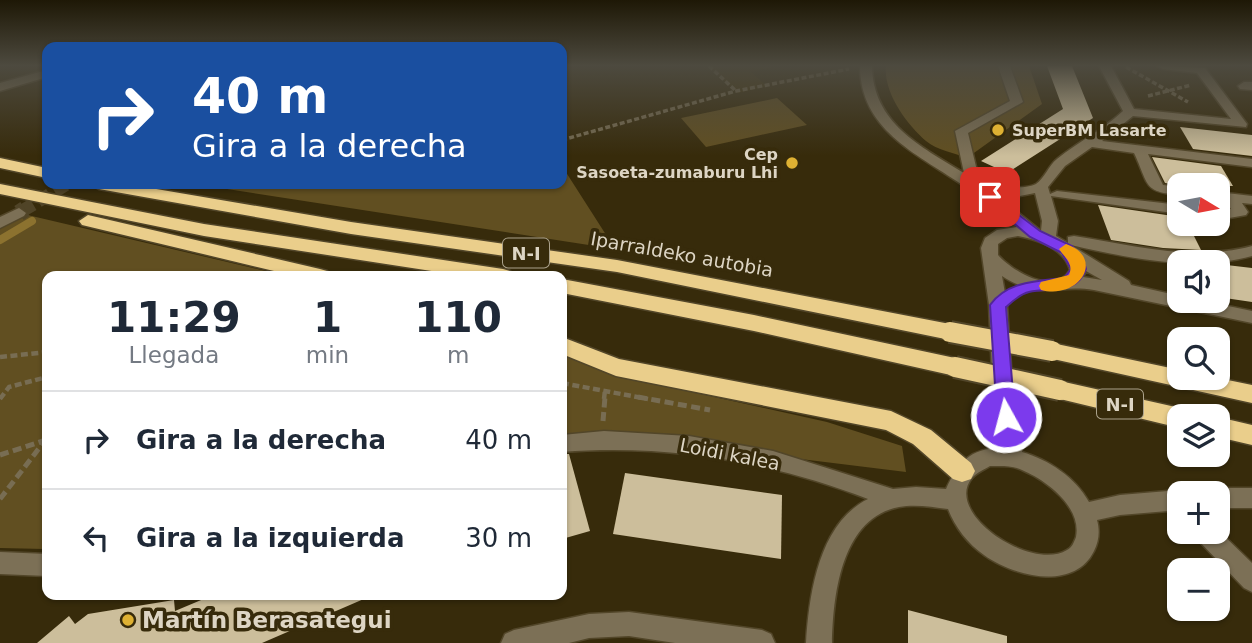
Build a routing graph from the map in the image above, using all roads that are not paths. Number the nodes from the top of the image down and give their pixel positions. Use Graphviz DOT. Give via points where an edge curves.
graph roads {
  1 [pos="871,96"];
  2 [pos="1015,96"];
  3 [pos="1121,96"];
  4 [pos="1222,96"];
  5 [pos="1126,105"];
  6 [pos="1089,143"];
  7 [pos="1139,149"];
  8 [pos="0,163"];
  9 [pos="1252,163"];
  10 [pos="42,172"];
  11 [pos="967,177"];
  12 [pos="1041,187"];
  13 [pos="0,189"];
  14 [pos="128,189"];
  15 [pos="1167,189"];
  16 [pos="1057,195"];
  17 [pos="1230,198"];
  18 [pos="51,201"];
  19 [pos="1252,201"];
  20 [pos="1230,202"];
  21 [pos="1001,205"];
  22 [pos="1167,208"];
  23 [pos="19,213"];
  24 [pos="1230,214"];
  25 [pos="1230,218"];
  26 [pos="0,223"];
  27 [pos="1252,224"];
  28 [pos="1006,232"];
  29 [pos="1042,236"];
  30 [pos="1073,248"];
  31 [pos="1252,251"];
  32 [pos="1167,256"];
  33 [pos="991,257"];
  34 [pos="1230,257"];
  35 [pos="1230,263"];
  36 [pos="1252,265"];
  37 [pos="298,271"];
  38 [pos="470,271"];
  39 [pos="1071,281"];
  40 [pos="1042,286"];
  41 [pos="567,287"];
  42 [pos="1128,288"];
  43 [pos="998,305"];
  44 [pos="1252,317"];
  45 [pos="567,347"];
  46 [pos="1252,394"];
  47 [pos="1167,415"];
  48 [pos="1230,430"];
  49 [pos="1252,435"];
  50 [pos="567,443"];
  51 [pos="1013,457"];
  52 [pos="962,471"];
  53 [pos="1230,498"];
  54 [pos="1252,498"];
  55 [pos="894,499"];
  56 [pos="957,500"];
  57 [pos="1167,503"];
  58 [pos="1084,513"];
  59 [pos="1217,544"];
  60 [pos="0,563"];
  61 [pos="42,565"];
  62 [pos="1252,580"];
  63 [pos="514,643"];
  64 [pos="762,643"];
  65 [pos="819,643"];
  1 -- 11 [label="street" via="899,135"];
  2 -- 11 [label="street" via="1017,102 961,131"];
  3 -- 5 [label="street"];
  4 -- 5 [label="street" via="1241,124"];
  5 -- 6 [label="street"];
  6 -- 7 [label="street"];
  6 -- 12 [label="street" via="1060,163"];
  7 -- 9 [label="street"];
  7 -- 15 [label="street" via="1158,188"];
  8 -- 10 [label="highway"];
  11 -- 12 [label="street" via="1002,192"];
  11 -- 21 [label="street"];
  12 -- 29 [label="street" via="1050,221"];
  13 -- 18 [label="highway, N-I"];
  14 -- 46 [label="highway, Iparraldeko autobia / N-I, bridge" via="617,266"];
  16 -- 22 [label="street"];
  17 -- 19 [label="street"];
  18 -- 37 [label="highway" via="65,215"];
  18 -- 38 [label="highway, N-I"];
  20 -- 24 [label="street" via="1241,212"];
  21 -- 28 [label="street"];
  21 -- 29 [label="street"];
  23 -- 26 [label="street"];
  25 -- 27 [label="street"];
  28 -- 29 [label="street"];
  28 -- 33 [label="street" via="991,242"];
  29 -- 30 [label="street"];
  30 -- 32 [label="street"];
  30 -- 39 [label="street" via="1079,269"];
  30 -- 42 [label="street"];
  31 -- 34 [label="street"];
  33 -- 40 [label="street" via="1010,275"];
  33 -- 43 [label="street"];
  35 -- 36 [label="street"];
  39 -- 40 [label="street"];
  39 -- 42 [label="street"];
  40 -- 43 [label="street" via="1016,291"];
  41 -- 47 [label="highway, N-I, bridge" via="754,323"];
  42 -- 44 [label="street"];
  43 -- 51 [label="street" via="1003,397"];
  45 -- 52 [label="highway" via="616,367 891,421 922,437"];
  48 -- 49 [label="highway"];
  50 -- 55 [label="street, Loidi kalea" via="651,440 737,454 836,476"];
  51 -- 52 [label="street" via="987,457"];
  51 -- 58 [label="street" via="1046,471"];
  52 -- 56 [label="street"];
  53 -- 54 [label="street"];
  55 -- 56 [label="street, Loidi kalea"];
  55 -- 65 [label="street, Loidi kalea" via="870,508 838,550 824,581"];
  56 -- 58 [label="street" via="965,520 991,549 1040,568 1074,560 1082,552 1088,537"];
  57 -- 58 [label="street"];
  59 -- 62 [label="street"];
  60 -- 61 [label="street"];
  63 -- 64 [label="street" via="589,626 629,624"];
}
